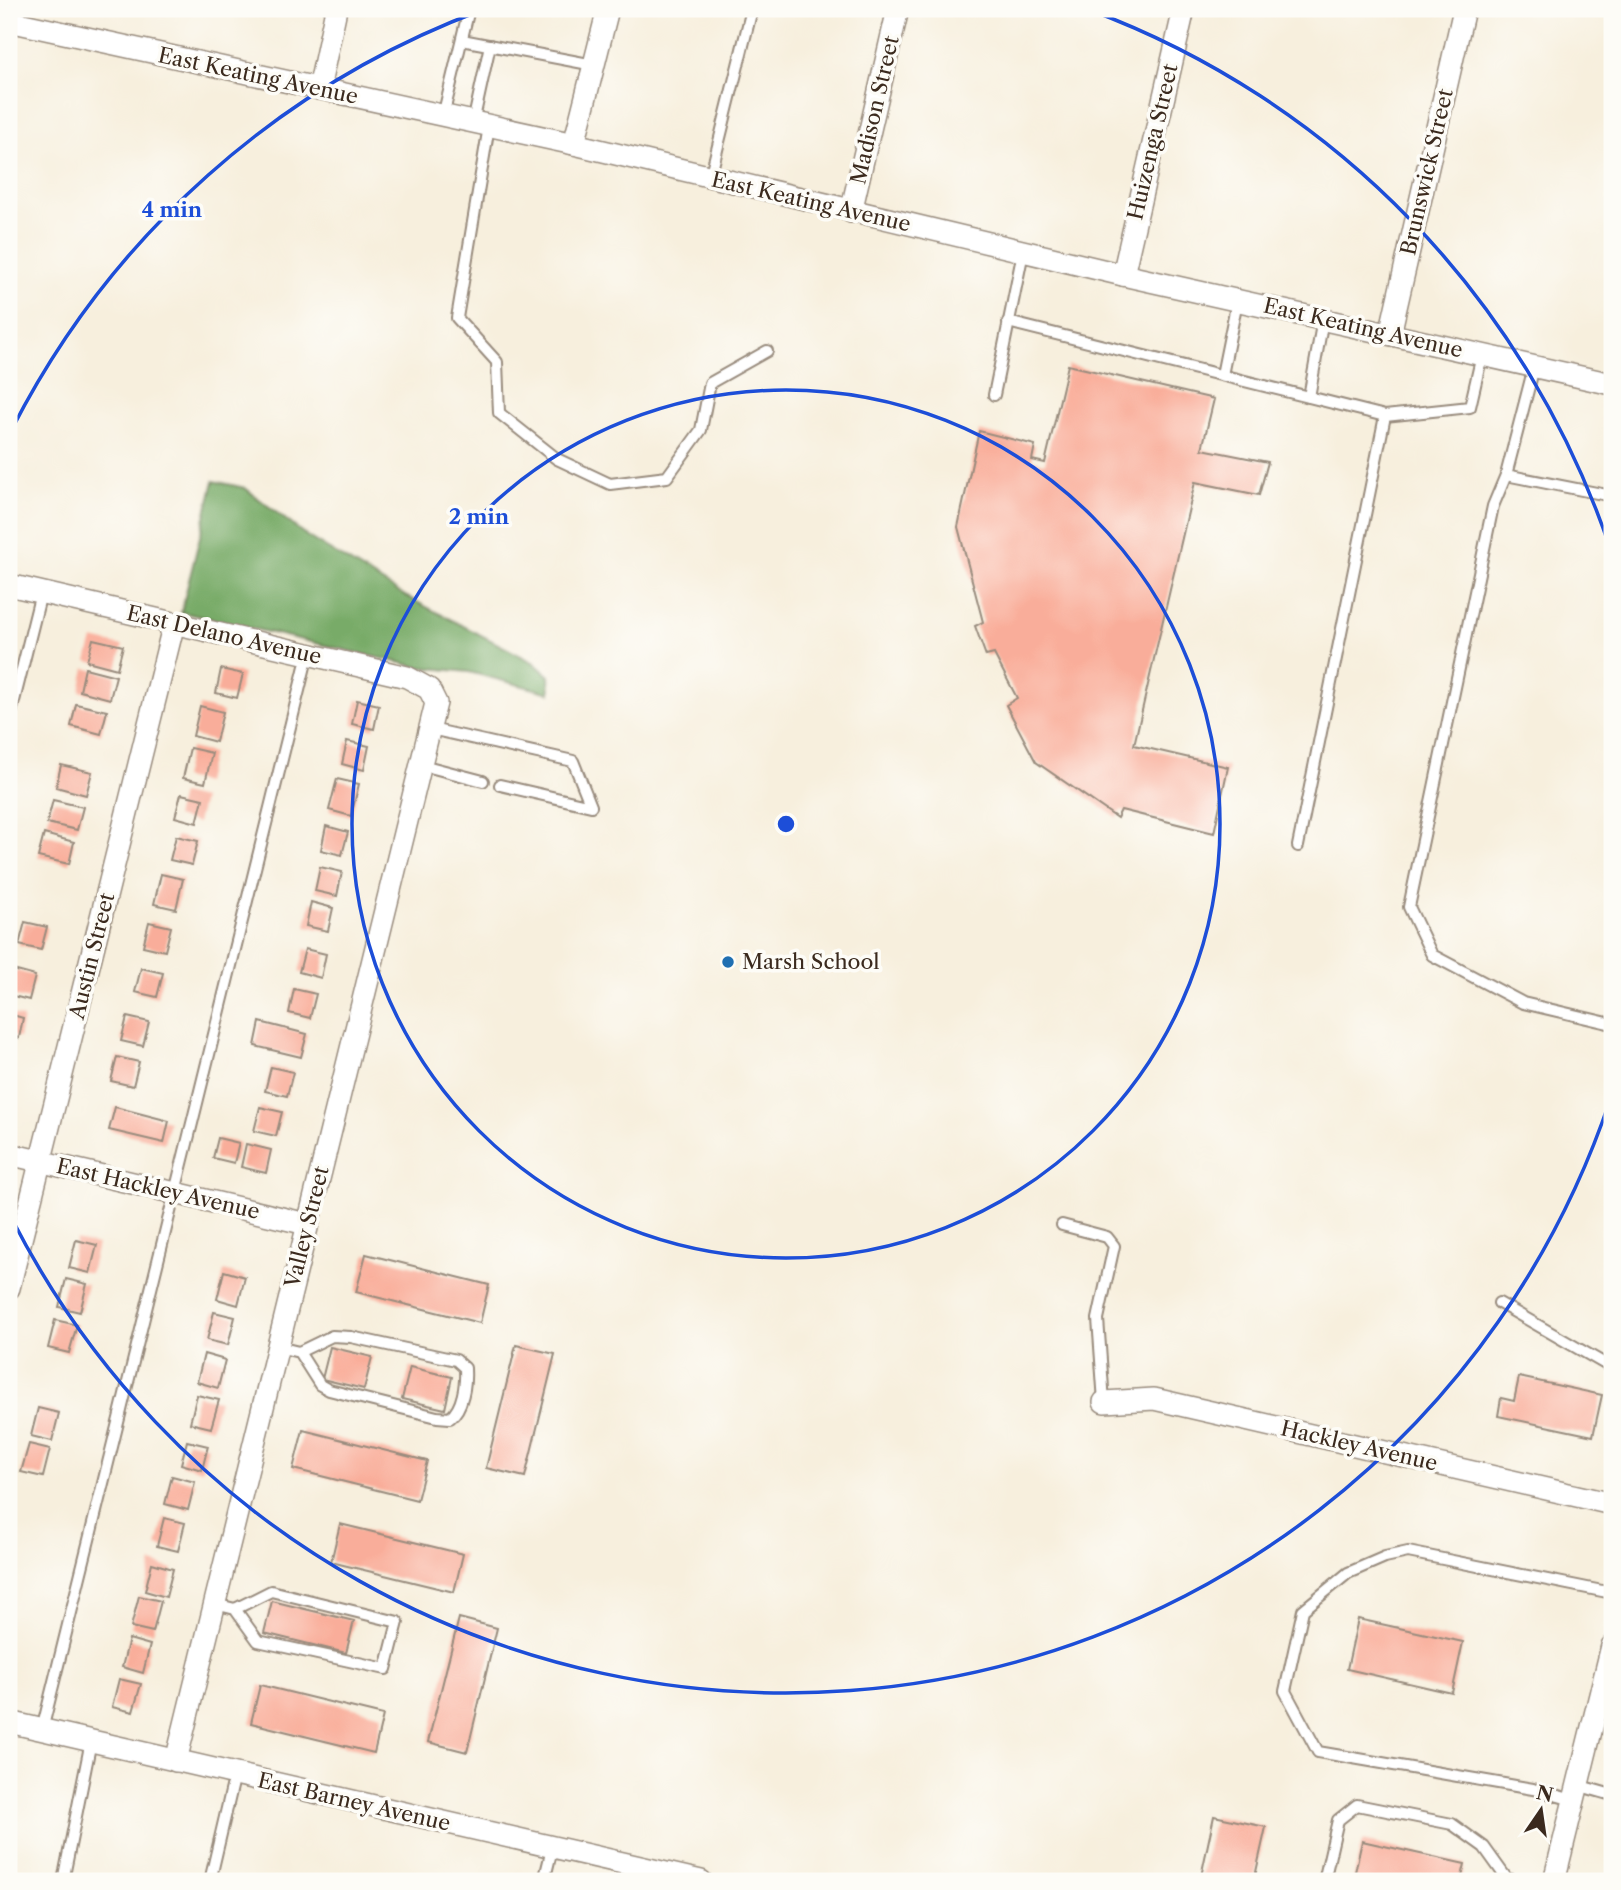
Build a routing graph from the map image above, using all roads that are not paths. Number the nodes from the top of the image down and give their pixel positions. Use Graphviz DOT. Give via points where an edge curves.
graph roads {
  1 [pos="336,9"];
  2 [pos="469,9"];
  3 [pos="608,9"];
  4 [pos="752,9"];
  5 [pos="898,9"];
  6 [pos="1184,9"];
  7 [pos="1464,9"];
  8 [pos="48,19"];
  9 [pos="9,21"];
  10 [pos="462,40"];
  11 [pos="490,45"];
  12 [pos="594,65"];
  13 [pos="318,89"];
  14 [pos="443,116"];
  15 [pos="481,124"];
  16 [pos="575,144"];
  17 [pos="710,178"];
  18 [pos="851,212"];
  19 [pos="1023,252"];
  20 [pos="1123,275"];
  21 [pos="1237,300"];
  22 [pos="1323,319"];
  23 [pos="1008,322"];
  24 [pos="1390,334"];
  25 [pos="767,351"];
  26 [pos="1482,355"];
  27 [pos="1534,367"];
  28 [pos="1222,375"];
  29 [pos="1612,384"];
  30 [pos="994,395"];
  31 [pos="1309,397"];
  32 [pos="1385,416"];
  33 [pos="1506,475"];
  34 [pos="1612,496"];
  35 [pos="9,585"];
  36 [pos="41,593"];
  37 [pos="174,623"];
  38 [pos="308,654"];
  39 [pos="434,694"];
  40 [pos="9,721"];
  41 [pos="431,729"];
  42 [pos="422,765"];
  43 [pos="483,781"];
  44 [pos="500,785"];
  45 [pos="1298,846"];
  46 [pos="1612,1024"];
  47 [pos="9,1154"];
  48 [pos="40,1161"];
  49 [pos="176,1193"];
  50 [pos="307,1224"];
  51 [pos="1062,1225"];
  52 [pos="9,1288"];
  53 [pos="1499,1303"];
  54 [pos="289,1349"];
  55 [pos="1612,1368"];
  56 [pos="1104,1402"];
  57 [pos="1612,1504"];
  58 [pos="1612,1593"];
  59 [pos="225,1606"];
  60 [pos="1612,1646"];
  61 [pos="1608,1679"];
  62 [pos="9,1722"];
  63 [pos="42,1730"];
  64 [pos="91,1741"];
  65 [pos="176,1761"];
  66 [pos="235,1774"];
  67 [pos="1575,1792"];
  68 [pos="1612,1795"];
  69 [pos="552,1849"];
  70 [pos="1507,1880"];
  71 [pos="63,1881"];
  72 [pos="210,1881"];
  73 [pos="544,1881"];
  74 [pos="701,1881"];
  75 [pos="1324,1881"];
  76 [pos="1520,1881"];
  77 [pos="1554,1881"];
  1 -- 13 [label="street"];
  2 -- 10 [label="lane"];
  3 -- 12 [label="street"];
  4 -- 17 [label="lane"];
  5 -- 18 [label="street, Madison Street"];
  6 -- 20 [label="street, Huizenga Street"];
  7 -- 24 [label="street, Brunswick Street"];
  8 -- 9 [label="street, East Keating Avenue"];
  8 -- 13 [label="street, East Keating Avenue"];
  10 -- 11 [label="lane"];
  10 -- 14 [label="lane"];
  11 -- 12 [label="lane"];
  11 -- 15 [label="lane"];
  12 -- 16 [label="street"];
  13 -- 14 [label="street, East Keating Avenue"];
  14 -- 15 [label="street, East Keating Avenue"];
  15 -- 16 [label="street, East Keating Avenue"];
  15 -- 25 [label="lane" via="457,318 497,362 499,413 557,459 610,485 667,477 701,430 710,383"];
  16 -- 17 [label="street, East Keating Avenue"];
  17 -- 18 [label="street, East Keating Avenue"];
  18 -- 19 [label="street, East Keating Avenue"];
  19 -- 20 [label="street, East Keating Avenue"];
  19 -- 23 [label="lane"];
  20 -- 21 [label="street, East Keating Avenue"];
  21 -- 22 [label="street, East Keating Avenue"];
  21 -- 28 [label="lane"];
  22 -- 24 [label="street, East Keating Avenue"];
  22 -- 31 [label="lane"];
  23 -- 28 [label="lane"];
  23 -- 30 [label="lane"];
  24 -- 26 [label="street, East Keating Avenue"];
  26 -- 27 [label="street, East Keating Avenue"];
  26 -- 32 [label="lane" via="1470,407"];
  27 -- 29 [label="street, East Keating Avenue"];
  27 -- 33 [label="lane"];
  28 -- 31 [label="lane"];
  31 -- 32 [label="lane"];
  32 -- 45 [label="lane"];
  33 -- 34 [label="lane"];
  33 -- 46 [label="lane" via="1493,506 1409,907 1432,955 1523,1003"];
  35 -- 36 [label="street, East Delano Avenue"];
  36 -- 37 [label="street, East Delano Avenue"];
  36 -- 40 [label="lane"];
  37 -- 38 [label="street, East Delano Avenue"];
  37 -- 48 [label="street, Austin Street"];
  38 -- 39 [label="street, East Delano Avenue" via="415,680"];
  38 -- 49 [label="lane"];
  39 -- 41 [label="street, Valley Street"];
  41 -- 42 [label="street, Valley Street"];
  41 -- 44 [label="lane" via="573,761 591,806"];
  42 -- 43 [label="lane"];
  42 -- 50 [label="street, Valley Street"];
  47 -- 48 [label="street, East Hackley Avenue"];
  48 -- 49 [label="street, East Hackley Avenue"];
  48 -- 52 [label="street, Austin Street"];
  49 -- 50 [label="street, East Hackley Avenue"];
  49 -- 63 [label="lane"];
  50 -- 54 [label="street, Valley Street"];
  51 -- 56 [label="lane" via="1107,1237 1114,1246 1098,1319"];
  53 -- 55 [label="lane"];
  54 -- 54 [label="lane" via="332,1336 351,1337 456,1360 465,1368 466,1382 457,1413 450,1418 329,1390"];
  54 -- 59 [label="street, Valley Street"];
  56 -- 57 [label="street, Hackley Avenue" via="1154,1399"];
  58 -- 67 [label="lane" via="1408,1552 1385,1557 1348,1573 1303,1610 1284,1692 1318,1752"];
  59 -- 59 [label="lane" via="271,1591 398,1622 386,1670 258,1641"];
  59 -- 65 [label="street, Valley Street"];
  60 -- 61 [label="street"];
  61 -- 67 [label="street"];
  62 -- 63 [label="street, East Barney Avenue"];
  63 -- 64 [label="street, East Barney Avenue"];
  64 -- 65 [label="street, East Barney Avenue"];
  64 -- 71 [label="lane"];
  65 -- 66 [label="street, East Barney Avenue"];
  66 -- 69 [label="street, East Barney Avenue"];
  66 -- 72 [label="lane"];
  67 -- 68 [label="lane"];
  67 -- 77 [label="street"];
  69 -- 73 [label="lane"];
  69 -- 74 [label="street, East Barney Avenue"];
  70 -- 75 [label="lane" via="1484,1847 1452,1824 1357,1805 1338,1820"];
  70 -- 76 [label="lane"];
}
